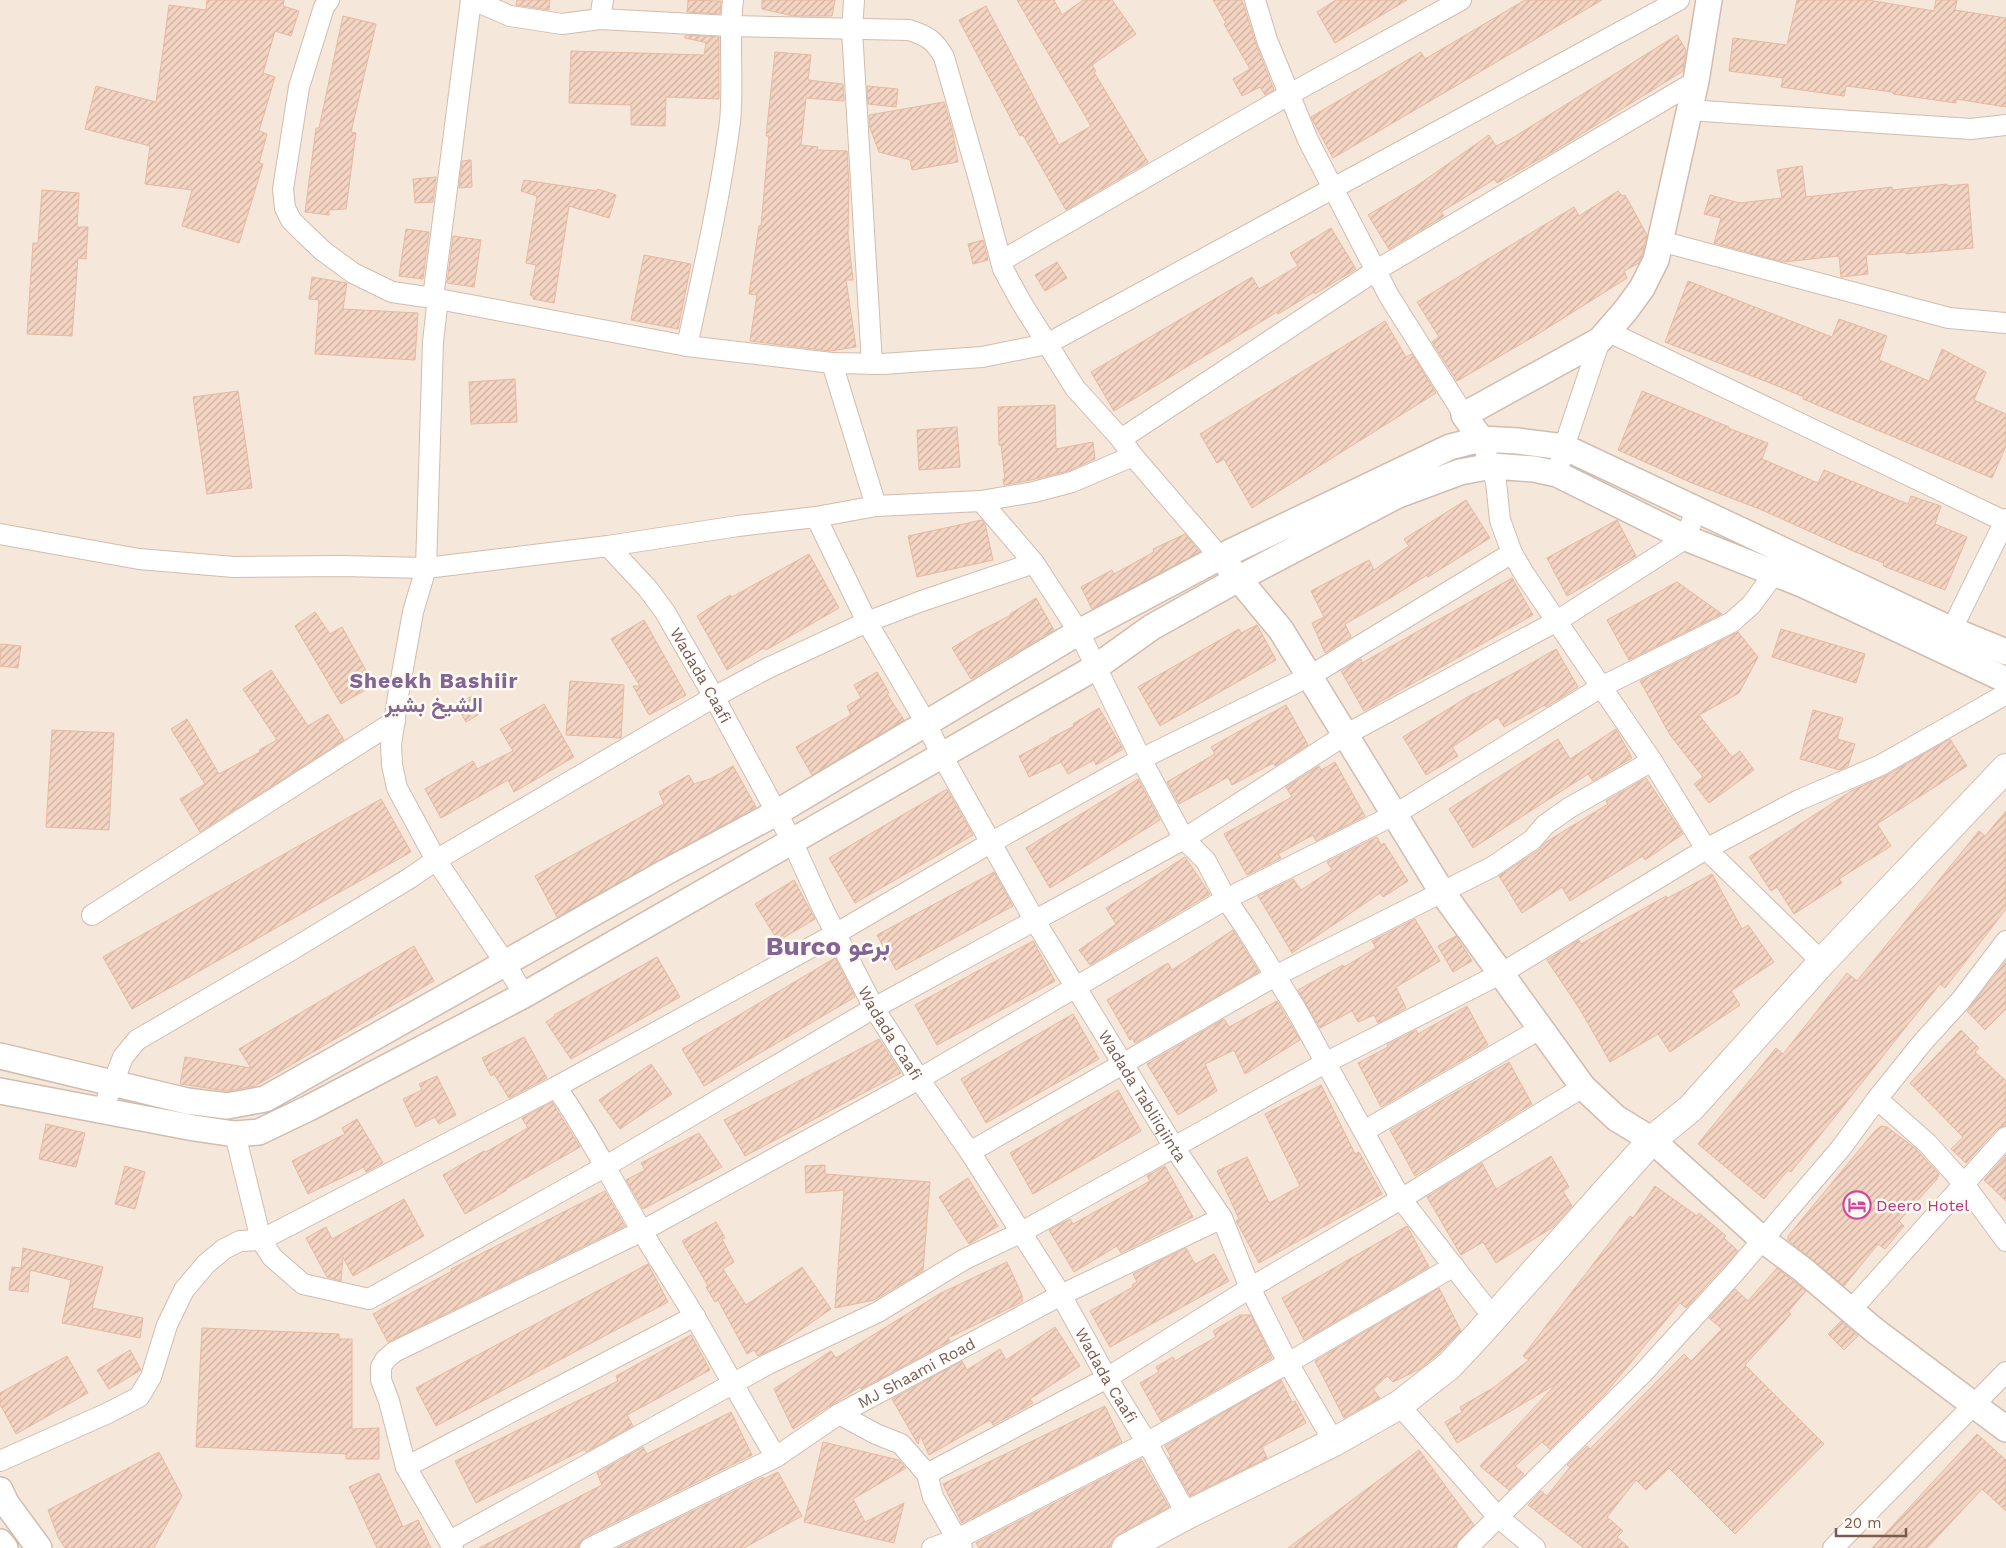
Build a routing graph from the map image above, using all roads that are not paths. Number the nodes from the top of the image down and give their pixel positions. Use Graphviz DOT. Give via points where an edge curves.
graph roads {
  1 [pos="329,0"];
  2 [pos="472,0"];
  3 [pos="733,0"];
  4 [pos="854,0"];
  5 [pos="1255,0"];
  6 [pos="1461,0"];
  7 [pos="1679,0"];
  8 [pos="1709,0"];
  9 [pos="602,9"];
  10 [pos="730,26"];
  11 [pos="852,30"];
  12 [pos="1696,81"];
  13 [pos="1290,94"];
  14 [pos="1688,110"];
  15 [pos="2006,125"];
  16 [pos="1333,189"];
  17 [pos="1660,241"];
  18 [pos="1001,261"];
  19 [pos="1375,271"];
  20 [pos="436,298"];
  21 [pos="2006,323"];
  22 [pos="1604,335"];
  23 [pos="1047,344"];
  24 [pos="687,346"];
  25 [pos="832,362"];
  26 [pos="872,364"];
  27 [pos="1464,415"];
  28 [pos="1121,439"];
  29 [pos="1481,439"];
  30 [pos="1564,447"];
  31 [pos="1133,456"];
  32 [pos="1492,466"];
  33 [pos="1558,474"];
  34 [pos="981,501"];
  35 [pos="876,506"];
  36 [pos="1696,510"];
  37 [pos="816,517"];
  38 [pos="2006,521"];
  39 [pos="0,534"];
  40 [pos="1686,538"];
  41 [pos="608,546"];
  42 [pos="1512,553"];
  43 [pos="1220,557"];
  44 [pos="1034,564"];
  45 [pos="426,568"];
  46 [pos="1774,574"];
  47 [pos="1808,575"];
  48 [pos="1238,579"];
  49 [pos="1557,621"];
  50 [pos="868,622"];
  51 [pos="1079,632"];
  52 [pos="1946,640"];
  53 [pos="2006,652"];
  54 [pos="1096,667"];
  55 [pos="1310,676"];
  56 [pos="2006,680"];
  57 [pos="1601,687"];
  58 [pos="2006,694"];
  59 [pos="714,697"];
  60 [pos="395,720"];
  61 [pos="926,723"];
  62 [pos="1345,735"];
  63 [pos="941,754"];
  64 [pos="1141,759"];
  65 [pos="1652,762"];
  66 [pos="2006,768"];
  67 [pos="776,813"];
  68 [pos="1394,814"];
  69 [pos="1184,838"];
  70 [pos="792,841"];
  71 [pos="992,842"];
  72 [pos="1706,849"];
  73 [pos="436,860"];
  74 [pos="1442,892"];
  75 [pos="1226,899"];
  76 [pos="92,915"];
  77 [pos="1035,921"];
  78 [pos="836,933"];
  79 [pos="2006,940"];
  80 [pos="1822,962"];
  81 [pos="506,963"];
  82 [pos="1502,973"];
  83 [pos="1275,976"];
  84 [pos="1076,988"];
  85 [pos="524,995"];
  86 [pos="874,1008"];
  87 [pos="1540,1029"];
  88 [pos="0,1056"];
  89 [pos="1325,1063"];
  90 [pos="1122,1064"];
  91 [pos="919,1079"];
  92 [pos="112,1083"];
  93 [pos="1583,1087"];
  94 [pos="556,1088"];
  95 [pos="0,1091"];
  96 [pos="1877,1099"];
  97 [pos="102,1112"];
  98 [pos="1364,1131"];
  99 [pos="236,1134"];
  100 [pos="2006,1137"];
  101 [pos="1652,1140"];
  102 [pos="1174,1147"];
  103 [pos="970,1152"];
  104 [pos="606,1166"];
  105 [pos="1964,1184"];
  106 [pos="1401,1199"];
  107 [pos="1222,1218"];
  108 [pos="642,1231"];
  109 [pos="1020,1233"];
  110 [pos="261,1240"];
  111 [pos="1763,1240"];
  112 [pos="2006,1241"];
  113 [pos="1454,1266"];
  114 [pos="1250,1288"];
  115 [pos="1061,1295"];
  116 [pos="1851,1310"];
  117 [pos="694,1316"];
  118 [pos="1493,1317"];
  119 [pos="1288,1363"];
  120 [pos="2006,1372"];
  121 [pos="1107,1378"];
  122 [pos="734,1384"];
  123 [pos="1973,1404"];
  124 [pos="1398,1405"];
  125 [pos="839,1414"];
  126 [pos="2006,1429"];
  127 [pos="1334,1442"];
  128 [pos="1146,1443"];
  129 [pos="776,1457"];
  130 [pos="0,1461"];
  131 [pos="406,1467"];
  132 [pos="927,1474"];
  133 [pos="0,1490"];
  134 [pos="1186,1515"];
  135 [pos="1498,1517"];
  136 [pos="0,1542"];
  137 [pos="451,1544"];
  138 [pos="960,1544"];
  139 [pos="5,1548"];
  140 [pos="39,1548"];
  141 [pos="590,1548"];
  142 [pos="932,1548"];
  143 [pos="1126,1548"];
  144 [pos="1467,1548"];
  145 [pos="1535,1548"];
  146 [pos="1833,1548"];
  1 -- 20 [label="street" via="299,87 284,181 285,208 291,220 322,251 353,273 392,292"];
  2 -- 9 [label="street" via="510,16 562,24"];
  2 -- 20 [label="street"];
  3 -- 10 [label="street"];
  4 -- 11 [label="street"];
  5 -- 13 [label="street" via="1267,40"];
  6 -- 13 [label="street"];
  7 -- 16 [label="street"];
  8 -- 12 [label="street"];
  9 -- 10 [label="street"];
  10 -- 11 [label="street"];
  10 -- 24 [label="street" via="730,119 720,191"];
  11 -- 18 [label="street" via="909,30 925,35 936,44 944,57"];
  11 -- 26 [label="street"];
  12 -- 14 [label="street"];
  12 -- 19 [label="street"];
  13 -- 16 [label="street" via="1308,140"];
  13 -- 18 [label="street"];
  14 -- 15 [label="street" via="1971,129"];
  14 -- 17 [label="street"];
  16 -- 19 [label="street"];
  16 -- 23 [label="street"];
  17 -- 21 [label="street" via="1949,318"];
  17 -- 22 [label="street" via="1656,260 1642,288"];
  18 -- 23 [label="street"];
  19 -- 27 [label="street"];
  19 -- 28 [label="street"];
  20 -- 24 [label="street"];
  20 -- 45 [label="street"];
  22 -- 27 [label="street"];
  22 -- 30 [label="street"];
  22 -- 38 [label="street"];
  23 -- 26 [label="street" via="982,357"];
  23 -- 28 [label="street" via="1075,388"];
  24 -- 25 [label="street"];
  25 -- 26 [label="street"];
  25 -- 35 [label="street"];
  27 -- 29 [label="street"];
  28 -- 31 [label="street"];
  29 -- 30 [label="street"];
  29 -- 32 [label="street"];
  29 -- 43 [label="street" via="1450,448"];
  30 -- 33 [label="street"];
  30 -- 36 [label="street"];
  31 -- 34 [label="street" via="1072,482"];
  31 -- 43 [label="street"];
  32 -- 33 [label="street"];
  32 -- 42 [label="street" via="1500,520"];
  32 -- 48 [label="street" via="1460,472 1398,495"];
  33 -- 40 [label="street"];
  34 -- 35 [label="street"];
  34 -- 44 [label="street"];
  35 -- 37 [label="street"];
  36 -- 40 [label="street"];
  36 -- 47 [label="street"];
  37 -- 41 [label="street"];
  37 -- 50 [label="street, Wadada Tabliiqiinta"];
  38 -- 52 [label="street"];
  39 -- 45 [label="street" via="140,559 234,567"];
  40 -- 46 [label="street"];
  40 -- 49 [label="street"];
  41 -- 45 [label="street"];
  41 -- 59 [label="street, Wadada Caafi" via="665,612"];
  42 -- 49 [label="street"];
  42 -- 55 [label="street"];
  43 -- 48 [label="street"];
  43 -- 51 [label="street"];
  44 -- 50 [label="street"];
  44 -- 51 [label="street"];
  45 -- 60 [label="street" via="413,612"];
  46 -- 47 [label="street"];
  46 -- 57 [label="street" via="1751,605 1732,622"];
  47 -- 52 [label="street"];
  48 -- 54 [label="street" via="1152,627"];
  48 -- 55 [label="street" via="1281,630"];
  49 -- 57 [label="street"];
  49 -- 62 [label="street"];
  50 -- 59 [label="street"];
  50 -- 61 [label="street, Wadada Tabliiqiinta"];
  51 -- 54 [label="street"];
  51 -- 61 [label="street"];
  52 -- 53 [label="street"];
  52 -- 56 [label="street"];
  54 -- 63 [label="street"];
  54 -- 64 [label="street"];
  55 -- 62 [label="street"];
  55 -- 64 [label="street"];
  57 -- 65 [label="street"];
  57 -- 68 [label="street"];
  58 -- 72 [label="street" via="1880,765 1799,800"];
  59 -- 67 [label="street, Wadada Caafi"];
  59 -- 73 [label="street"];
  60 -- 73 [label="street" via="391,745 397,788"];
  60 -- 76 [label="street"];
  61 -- 63 [label="street, Wadada Tabliiqiinta"];
  61 -- 67 [label="street"];
  62 -- 68 [label="street"];
  62 -- 69 [label="street"];
  63 -- 70 [label="street"];
  63 -- 71 [label="street, Wadada Tabliiqiinta"];
  64 -- 69 [label="street"];
  64 -- 71 [label="street"];
  65 -- 72 [label="street"];
  65 -- 74 [label="street" via="1569,808 1532,840 1492,867"];
  66 -- 80 [label="main road"];
  67 -- 70 [label="street, Wadada Caafi"];
  67 -- 81 [label="street"];
  68 -- 74 [label="street"];
  68 -- 75 [label="street"];
  69 -- 75 [label="street" via="1206,861"];
  69 -- 77 [label="street"];
  70 -- 78 [label="street, Wadada Caafi"];
  70 -- 85 [label="street"];
  71 -- 77 [label="street, Wadada Tabliiqiinta"];
  71 -- 78 [label="street"];
  72 -- 80 [label="street"];
  72 -- 82 [label="street"];
  73 -- 81 [label="street"];
  73 -- 92 [label="street" via="137,1040 123,1057"];
  74 -- 82 [label="street"];
  74 -- 83 [label="street"];
  75 -- 83 [label="street"];
  75 -- 84 [label="street"];
  77 -- 84 [label="street, Wadada Tabliiqiinta"];
  77 -- 86 [label="street"];
  78 -- 86 [label="street, Wadada Caafi"];
  78 -- 94 [label="street"];
  79 -- 96 [label="street" via="1961,1000"];
  80 -- 101 [label="main road" via="1691,1108"];
  81 -- 85 [label="street"];
  81 -- 92 [label="street" via="265,1099 227,1106 187,1101"];
  82 -- 87 [label="street"];
  82 -- 89 [label="street"];
  83 -- 89 [label="street"];
  83 -- 90 [label="street"];
  84 -- 90 [label="street, Wadada Tabliiqiinta"];
  84 -- 91 [label="street"];
  85 -- 99 [label="street" via="309,1108 259,1132"];
  86 -- 91 [label="street, Wadada Caafi"];
  86 -- 104 [label="street"];
  87 -- 93 [label="street"];
  87 -- 98 [label="street"];
  88 -- 92 [label="street"];
  89 -- 98 [label="street"];
  89 -- 102 [label="street"];
  90 -- 102 [label="street, Wadada Tabliiqiinta"];
  90 -- 103 [label="street"];
  91 -- 103 [label="street, Wadada Caafi"];
  91 -- 108 [label="street"];
  92 -- 97 [label="street"];
  93 -- 101 [label="street" via="1616,1118"];
  93 -- 106 [label="street"];
  94 -- 104 [label="street"];
  94 -- 110 [label="street"];
  95 -- 97 [label="street"];
  96 -- 105 [label="street" via="1927,1143"];
  96 -- 111 [label="street" via="1841,1148"];
  97 -- 99 [label="street"];
  98 -- 106 [label="street"];
  99 -- 110 [label="street"];
  100 -- 105 [label="street"];
  101 -- 111 [label="street"];
  101 -- 118 [label="main road"];
  102 -- 107 [label="street, Wadada Tabliiqiinta"];
  102 -- 109 [label="street"];
  103 -- 109 [label="street, Wadada Caafi"];
  104 -- 108 [label="street"];
  104 -- 110 [label="street" via="369,1299 303,1284 272,1257"];
  105 -- 112 [label="street"];
  105 -- 116 [label="street"];
  106 -- 113 [label="street"];
  106 -- 114 [label="street"];
  107 -- 114 [label="street, Wadada Tabliiqiinta"];
  107 -- 115 [label="street, MJ Shaami Road"];
  108 -- 117 [label="street"];
  108 -- 131 [label="street" via="394,1352 385,1360 380,1380 389,1401"];
  109 -- 115 [label="street, Wadada Caafi"];
  109 -- 122 [label="street" via="966,1259 878,1312 768,1364"];
  110 -- 130 [label="street" via="240,1241 224,1249 184,1290 167,1325 151,1378 138,1397"];
  111 -- 116 [label="street"];
  111 -- 135 [label="street" via="1643,1373"];
  113 -- 118 [label="street"];
  113 -- 119 [label="street"];
  114 -- 119 [label="street, Wadada Tabliiqiinta"];
  114 -- 121 [label="street"];
  115 -- 121 [label="street, Wadada Caafi"];
  115 -- 125 [label="street, MJ Shaami Road"];
  116 -- 123 [label="street"];
  117 -- 122 [label="street"];
  117 -- 131 [label="street"];
  118 -- 124 [label="main road" via="1448,1366"];
  119 -- 127 [label="street, Wadada Tabliiqiinta"];
  119 -- 128 [label="street"];
  120 -- 123 [label="street"];
  121 -- 128 [label="street, Wadada Caafi"];
  121 -- 132 [label="street"];
  122 -- 129 [label="street"];
  122 -- 137 [label="street"];
  123 -- 126 [label="street"];
  123 -- 146 [label="street"];
  124 -- 127 [label="main road"];
  124 -- 135 [label="street"];
  125 -- 129 [label="street, MJ Shaami Road"];
  125 -- 132 [label="street" via="901,1444"];
  127 -- 134 [label="main road"];
  128 -- 134 [label="street, Wadada Caafi"];
  128 -- 138 [label="street"];
  129 -- 141 [label="street, MJ Shaami Road"];
  131 -- 137 [label="street"];
  132 -- 138 [label="street" via="934,1497"];
  133 -- 140 [label="street"];
  134 -- 143 [label="main road"];
  135 -- 144 [label="street"];
  135 -- 145 [label="street"];
  136 -- 139 [label="street"];
  138 -- 142 [label="street"];
}
